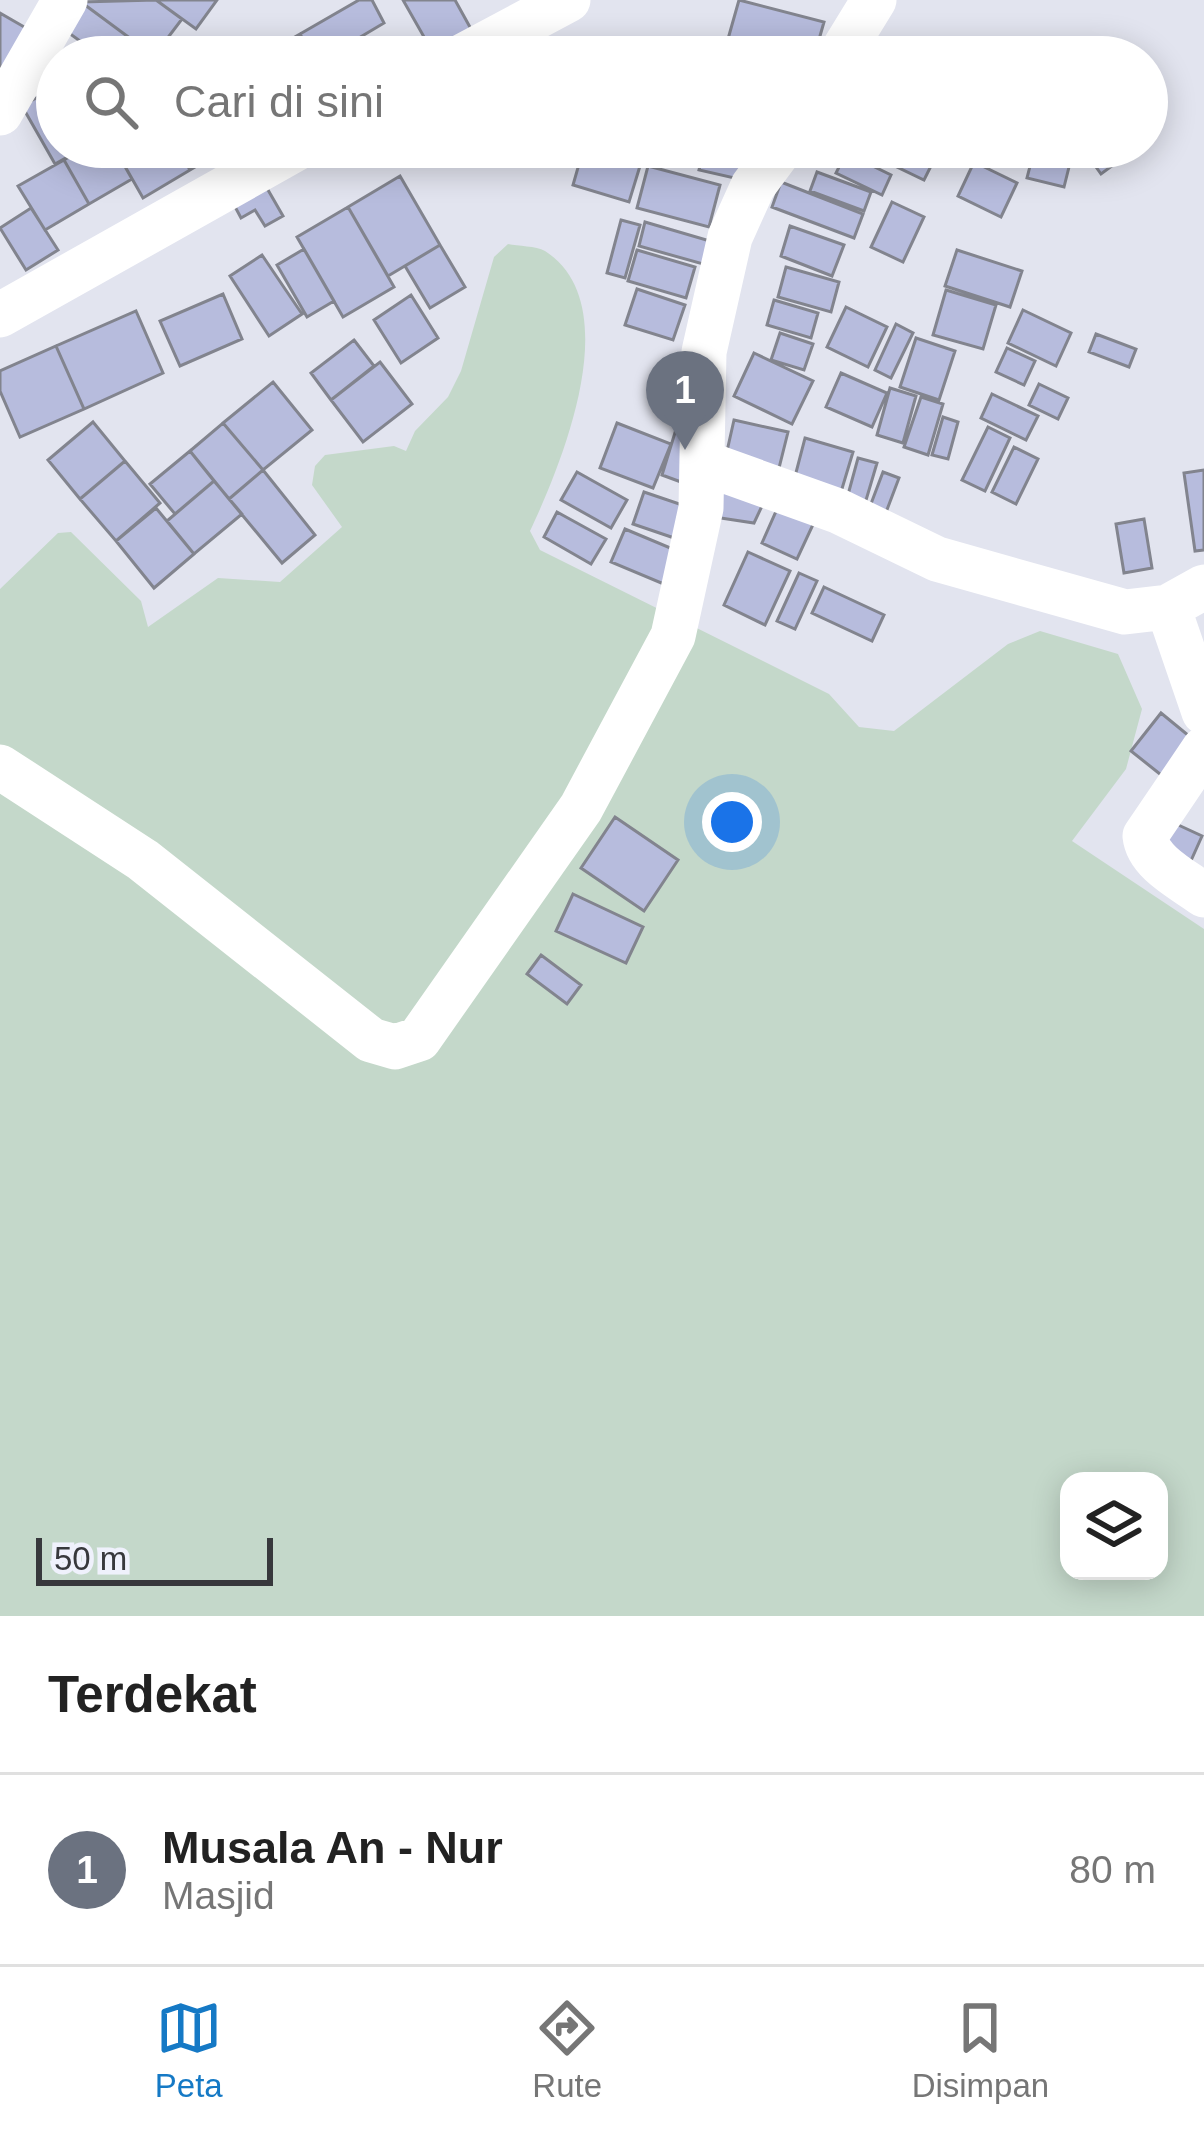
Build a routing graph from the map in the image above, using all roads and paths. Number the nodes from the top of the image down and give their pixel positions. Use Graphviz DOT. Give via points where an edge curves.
graph roads {
  1 [pos="65,0"];
  2 [pos="568,0"];
  3 [pos="874,0"];
  4 [pos="44,36"];
  5 [pos="500,36"];
  6 [pos="852,36"];
  7 [pos="36,50"];
  8 [pos="0,113"];
  9 [pos="262,168"];
  10 [pos="766,168"];
  11 [pos="0,315"];
  12 [pos="704,463"];
  13 [pos="1186,597"];
  14 [pos="1204,712"];
  15 [pos="1204,748"];
  16 [pos="0,767"];
  17 [pos="1204,895"];
  1 -- 4 [label="street"];
  2 -- 5 [label="street"];
  3 -- 6 [label="street"];
  7 -- 8 [label="street"];
  9 -- 11 [label="street"];
  10 -- 12 [label="street" via="730,237 704,352"];
  12 -- 13 [label="street" via="838,511 937,560 1125,612"];
  12 -- 16 [label="street" via="673,636 581,808 448,1003 409,1045 383,1046 352,1028 143,860"];
  13 -- 14 [label="street"];
  15 -- 17 [label="street" via="1145,836 1160,863"];
}
